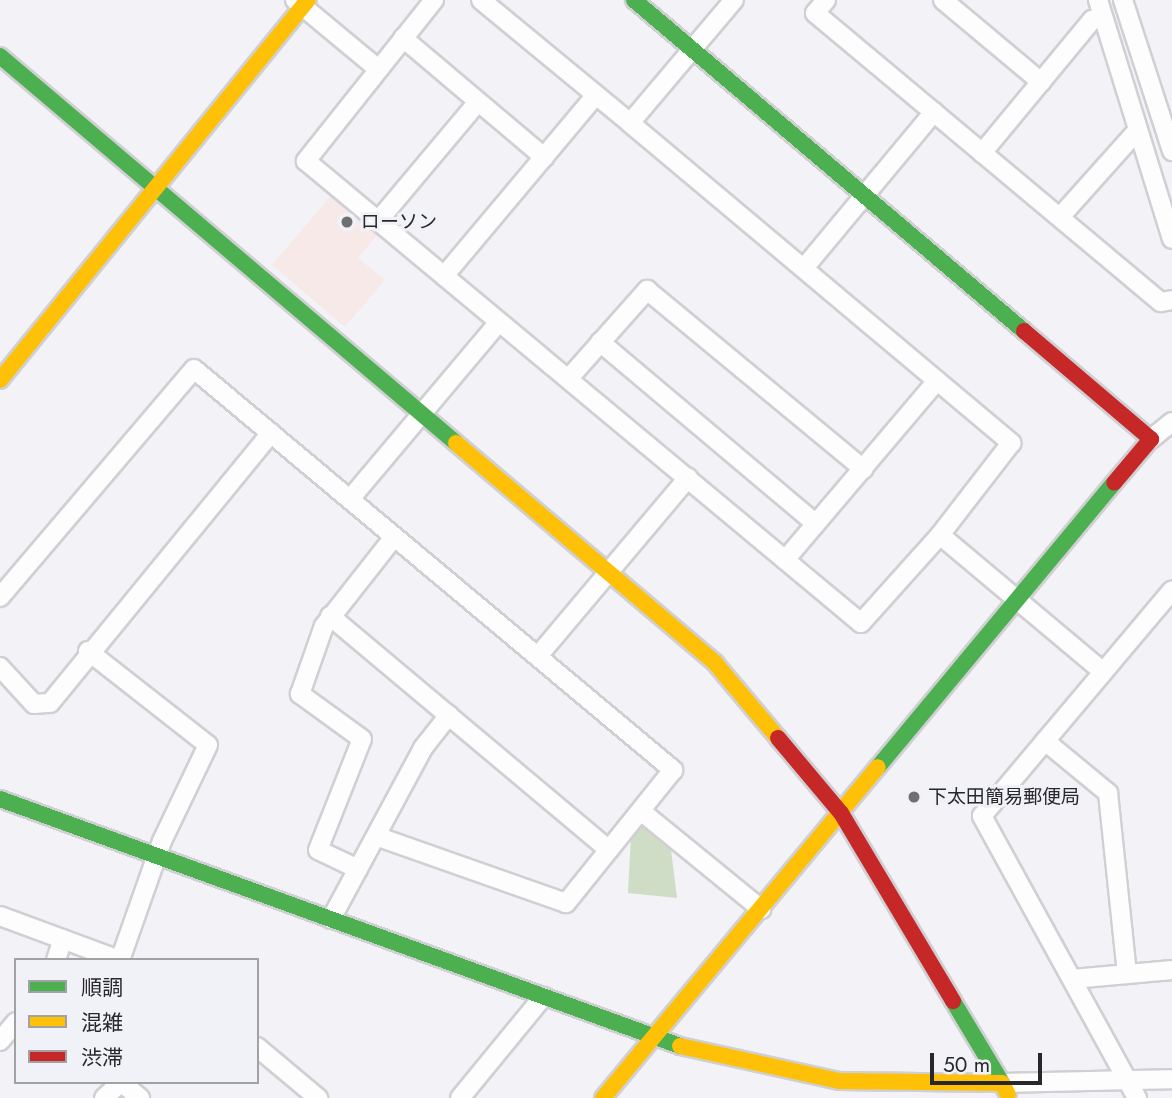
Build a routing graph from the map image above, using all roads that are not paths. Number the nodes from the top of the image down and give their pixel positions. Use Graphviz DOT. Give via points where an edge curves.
graph roads {
  1 [pos="434,0"];
  2 [pos="481,0"];
  3 [pos="634,0"];
  4 [pos="734,0"];
  5 [pos="826,0"];
  6 [pos="943,0"];
  7 [pos="1123,0"];
  8 [pos="302,2"];
  9 [pos="1100,8"];
  10 [pos="402,38"];
  11 [pos="692,49"];
  12 [pos="0,56"];
  13 [pos="378,69"];
  14 [pos="1041,82"];
  15 [pos="596,95"];
  16 [pos="478,102"];
  17 [pos="934,112"];
  18 [pos="630,123"];
  19 [pos="1137,131"];
  20 [pos="1172,151"];
  21 [pos="982,153"];
  22 [pos="544,157"];
  23 [pos="156,188"];
  24 [pos="866,194"];
  25 [pos="1060,217"];
  26 [pos="378,221"];
  27 [pos="1172,239"];
  28 [pos="804,268"];
  29 [pos="444,276"];
  30 [pos="1172,300"];
  31 [pos="499,322"];
  32 [pos="600,342"];
  33 [pos="569,378"];
  34 [pos="0,380"];
  35 [pos="937,381"];
  36 [pos="423,412"];
  37 [pos="1172,422"];
  38 [pos="271,433"];
  39 [pos="1151,439"];
  40 [pos="863,469"];
  41 [pos="688,478"];
  42 [pos="350,499"];
  43 [pos="816,524"];
  44 [pos="940,535"];
  45 [pos="394,537"];
  46 [pos="785,560"];
  47 [pos="611,571"];
  48 [pos="1172,590"];
  49 [pos="0,597"];
  50 [pos="1019,602"];
  51 [pos="330,616"];
  52 [pos="88,651"];
  53 [pos="538,656"];
  54 [pos="0,667"];
  55 [pos="1104,672"];
  56 [pos="449,716"];
  57 [pos="1045,741"];
  58 [pos="0,799"];
  59 [pos="642,812"];
  60 [pos="841,813"];
  61 [pos="376,836"];
  62 [pos="609,850"];
  63 [pos="156,856"];
  64 [pos="358,869"];
  65 [pos="761,909"];
  66 [pos="0,916"];
  67 [pos="331,919"];
  68 [pos="63,939"];
  69 [pos="57,958"];
  70 [pos="114,958"];
  71 [pos="120,958"];
  72 [pos="1172,970"];
  73 [pos="1127,974"];
  74 [pos="1073,979"];
  75 [pos="543,996"];
  76 [pos="14,1024"];
  77 [pos="653,1039"];
  78 [pos="0,1041"];
  79 [pos="259,1049"];
  80 [pos="1172,1079"];
  81 [pos="119,1084"];
  82 [pos="123,1084"];
  83 [pos="1134,1089"];
  84 [pos="913,1090"];
  85 [pos="1006,1091"];
  86 [pos="104,1098"];
  87 [pos="140,1098"];
  88 [pos="318,1098"];
  89 [pos="460,1098"];
  90 [pos="603,1098"];
  1 -- 10 [label="street"];
  2 -- 15 [label="street"];
  3 -- 11 [label="street"];
  4 -- 11 [label="street"];
  5 -- 17 [label="street" via="815,13"];
  6 -- 14 [label="street"];
  7 -- 20 [label="street"];
  8 -- 13 [label="street"];
  8 -- 23 [label="street"];
  9 -- 14 [label="street"];
  9 -- 19 [label="street"];
  10 -- 13 [label="street"];
  10 -- 16 [label="street"];
  11 -- 18 [label="street"];
  11 -- 24 [label="street"];
  12 -- 23 [label="street"];
  13 -- 26 [label="street" via="306,161"];
  14 -- 21 [label="street"];
  15 -- 18 [label="street"];
  15 -- 22 [label="street"];
  16 -- 22 [label="street"];
  16 -- 26 [label="street"];
  17 -- 21 [label="street"];
  17 -- 24 [label="street"];
  18 -- 28 [label="street"];
  19 -- 25 [label="street"];
  19 -- 27 [label="street"];
  21 -- 25 [label="street"];
  22 -- 29 [label="street"];
  23 -- 34 [label="street"];
  23 -- 36 [label="street"];
  24 -- 28 [label="street"];
  24 -- 39 [label="street"];
  25 -- 30 [label="street" via="1161,302"];
  26 -- 29 [label="street"];
  28 -- 35 [label="street"];
  29 -- 31 [label="street"];
  31 -- 33 [label="street"];
  31 -- 36 [label="street"];
  32 -- 33 [label="street"];
  32 -- 40 [label="street" via="647,290"];
  32 -- 43 [label="street"];
  33 -- 41 [label="street"];
  35 -- 40 [label="street"];
  35 -- 44 [label="street" via="1011,448"];
  36 -- 42 [label="street"];
  36 -- 47 [label="street"];
  37 -- 39 [label="street"];
  38 -- 42 [label="street"];
  38 -- 49 [label="street" via="190,370"];
  38 -- 52 [label="street"];
  39 -- 50 [label="street"];
  40 -- 43 [label="street"];
  41 -- 46 [label="street"];
  41 -- 47 [label="street"];
  42 -- 45 [label="street"];
  43 -- 46 [label="street"];
  44 -- 46 [label="street" via="865,624"];
  44 -- 50 [label="street"];
  45 -- 51 [label="street"];
  45 -- 53 [label="street"];
  47 -- 53 [label="street"];
  47 -- 60 [label="street" via="738,687"];
  48 -- 55 [label="street"];
  50 -- 55 [label="street"];
  50 -- 60 [label="street"];
  51 -- 56 [label="street"];
  51 -- 64 [label="street" via="300,694 362,739 318,850"];
  52 -- 54 [label="street" via="50,703 34,704"];
  52 -- 63 [label="street" via="208,745"];
  53 -- 59 [label="street" via="673,770"];
  55 -- 57 [label="street"];
  56 -- 61 [label="street" via="423,748"];
  56 -- 62 [label="street"];
  57 -- 73 [label="street" via="1108,793"];
  57 -- 74 [label="street" via="982,816"];
  58 -- 63 [label="street"];
  59 -- 62 [label="street"];
  59 -- 65 [label="street"];
  60 -- 65 [label="street"];
  60 -- 85 [label="street"];
  61 -- 62 [label="street" via="563,903"];
  61 -- 64 [label="street"];
  63 -- 67 [label="street"];
  63 -- 71 [label="street"];
  64 -- 67 [label="street"];
  65 -- 77 [label="street"];
  66 -- 68 [label="street"];
  67 -- 75 [label="street"];
  68 -- 69 [label="street"];
  68 -- 70 [label="street"];
  72 -- 73 [label="street"];
  73 -- 74 [label="street"];
  74 -- 83 [label="street"];
  75 -- 77 [label="street"];
  75 -- 89 [label="street"];
  76 -- 78 [label="street"];
  77 -- 84 [label="street" via="800,1076"];
  77 -- 90 [label="street"];
  79 -- 88 [label="street"];
  80 -- 83 [label="street"];
  81 -- 86 [label="street"];
  82 -- 87 [label="street"];
  83 -- 85 [label="street"];
  84 -- 85 [label="street"];
}
